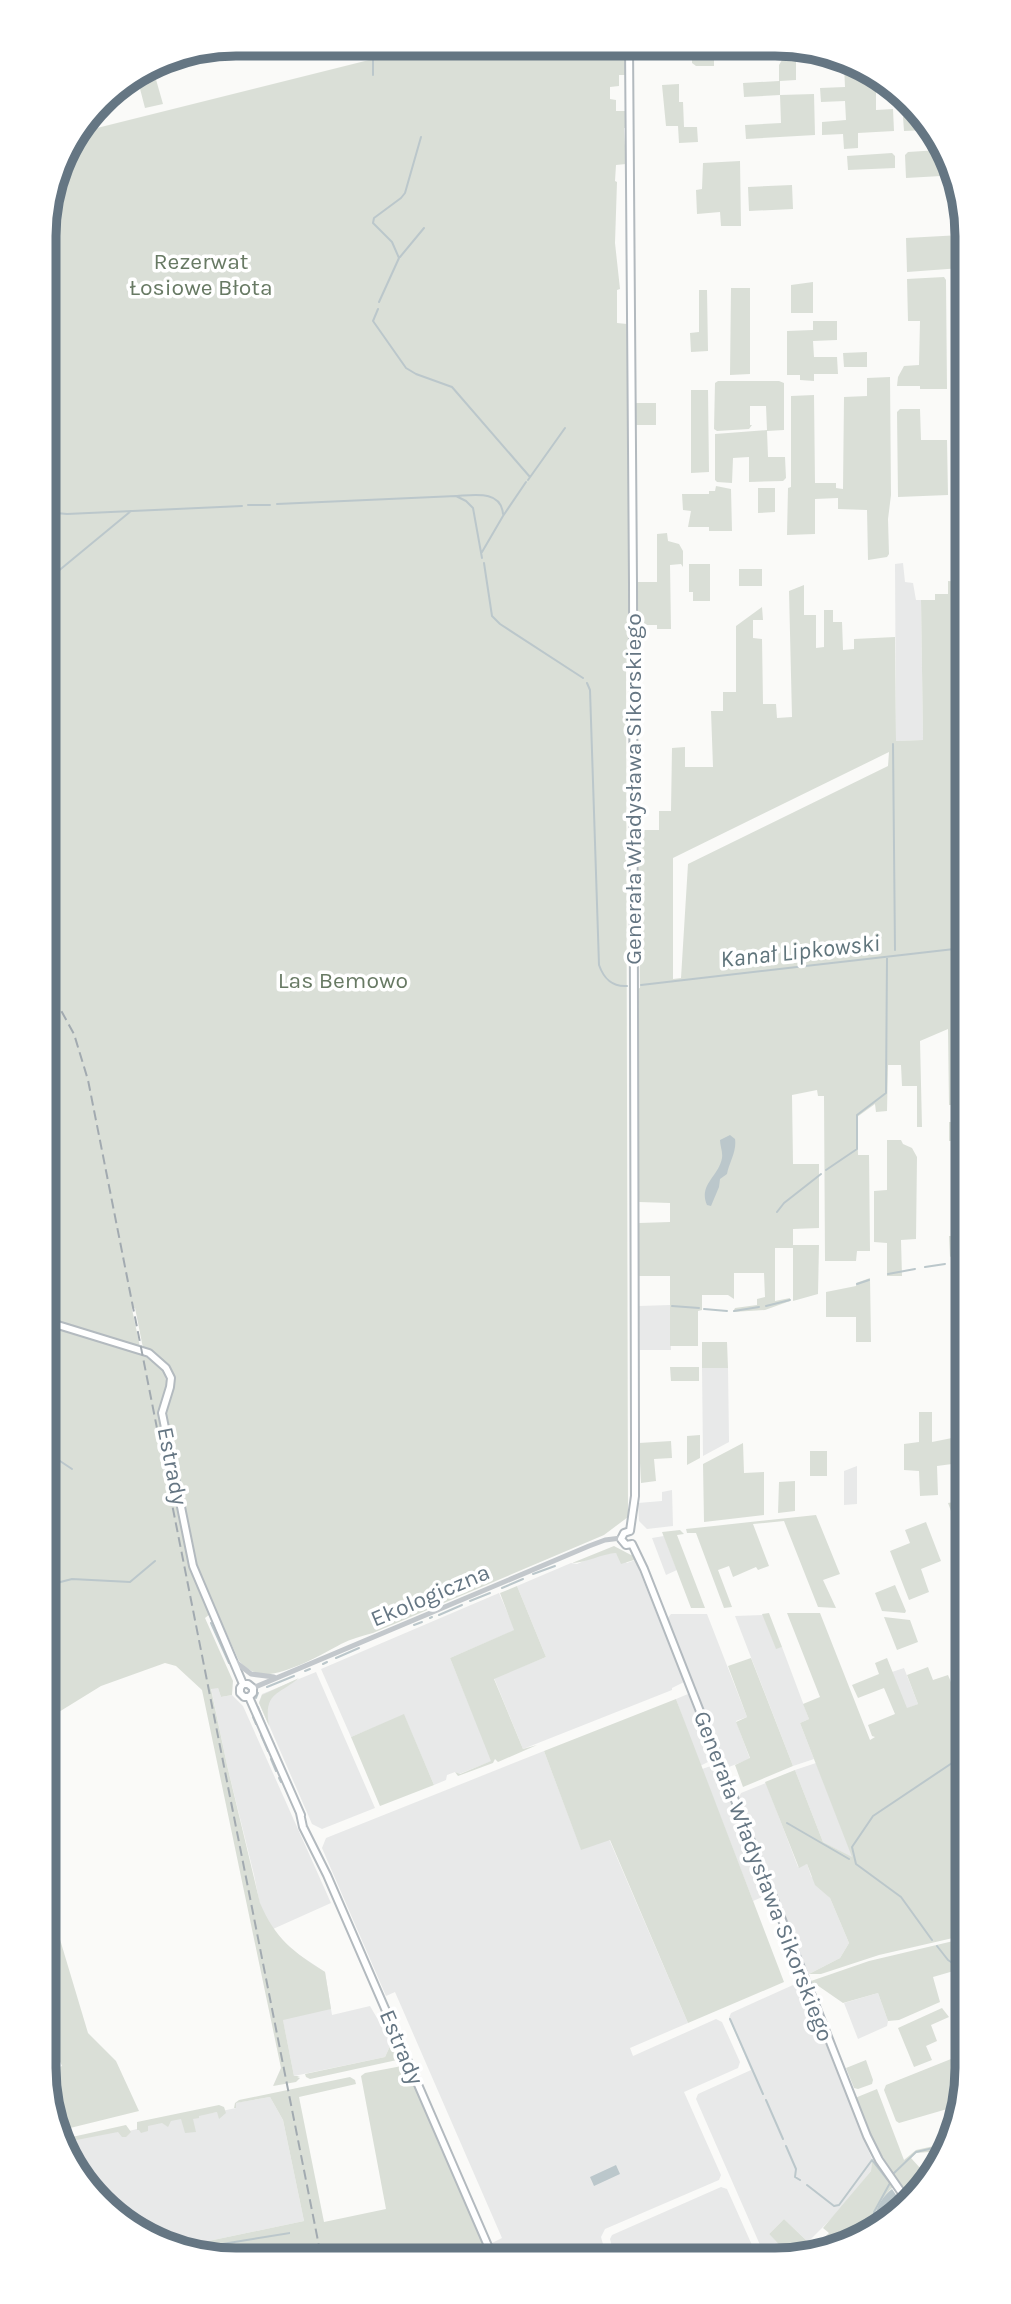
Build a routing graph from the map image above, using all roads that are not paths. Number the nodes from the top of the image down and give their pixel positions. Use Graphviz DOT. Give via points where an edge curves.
graph roads {
  1 [pos="629,56"];
  2 [pos="56,1324"];
  3 [pos="630,1531"];
  4 [pos="621,1538"];
  5 [pos="632,1544"];
  6 [pos="233,1660"];
  7 [pos="277,1678"];
  8 [pos="243,1684"];
  9 [pos="253,1688"];
  10 [pos="250,1697"];
  11 [pos="903,2194"];
  12 [pos="489,2248"];
  1 -- 3 [label="main road, Generała Władysława Sikorskiego" via="635,1426"];
  2 -- 6 [label="main road, Estrady" via="149,1353 166,1368 170,1387 162,1413 193,1566"];
  3 -- 4 [label="main road"];
  3 -- 5 [label="main road" via="635,1537"];
  4 -- 5 [label="main road" via="626,1545"];
  4 -- 7 [label="street, Ekologiczna" via="605,1539"];
  5 -- 11 [label="main road, Generała Władysława Sikorskiego" via="867,2136"];
  6 -- 7 [label="street" via="251,1674"];
  6 -- 8 [label="main road, Estrady"];
  7 -- 9 [label="street, Ekologiczna"];
  8 -- 9 [label="main road"];
  8 -- 10 [label="main road" via="240,1693"];
  9 -- 10 [label="main road"];
  10 -- 12 [label="main road, Estrady"];
}
